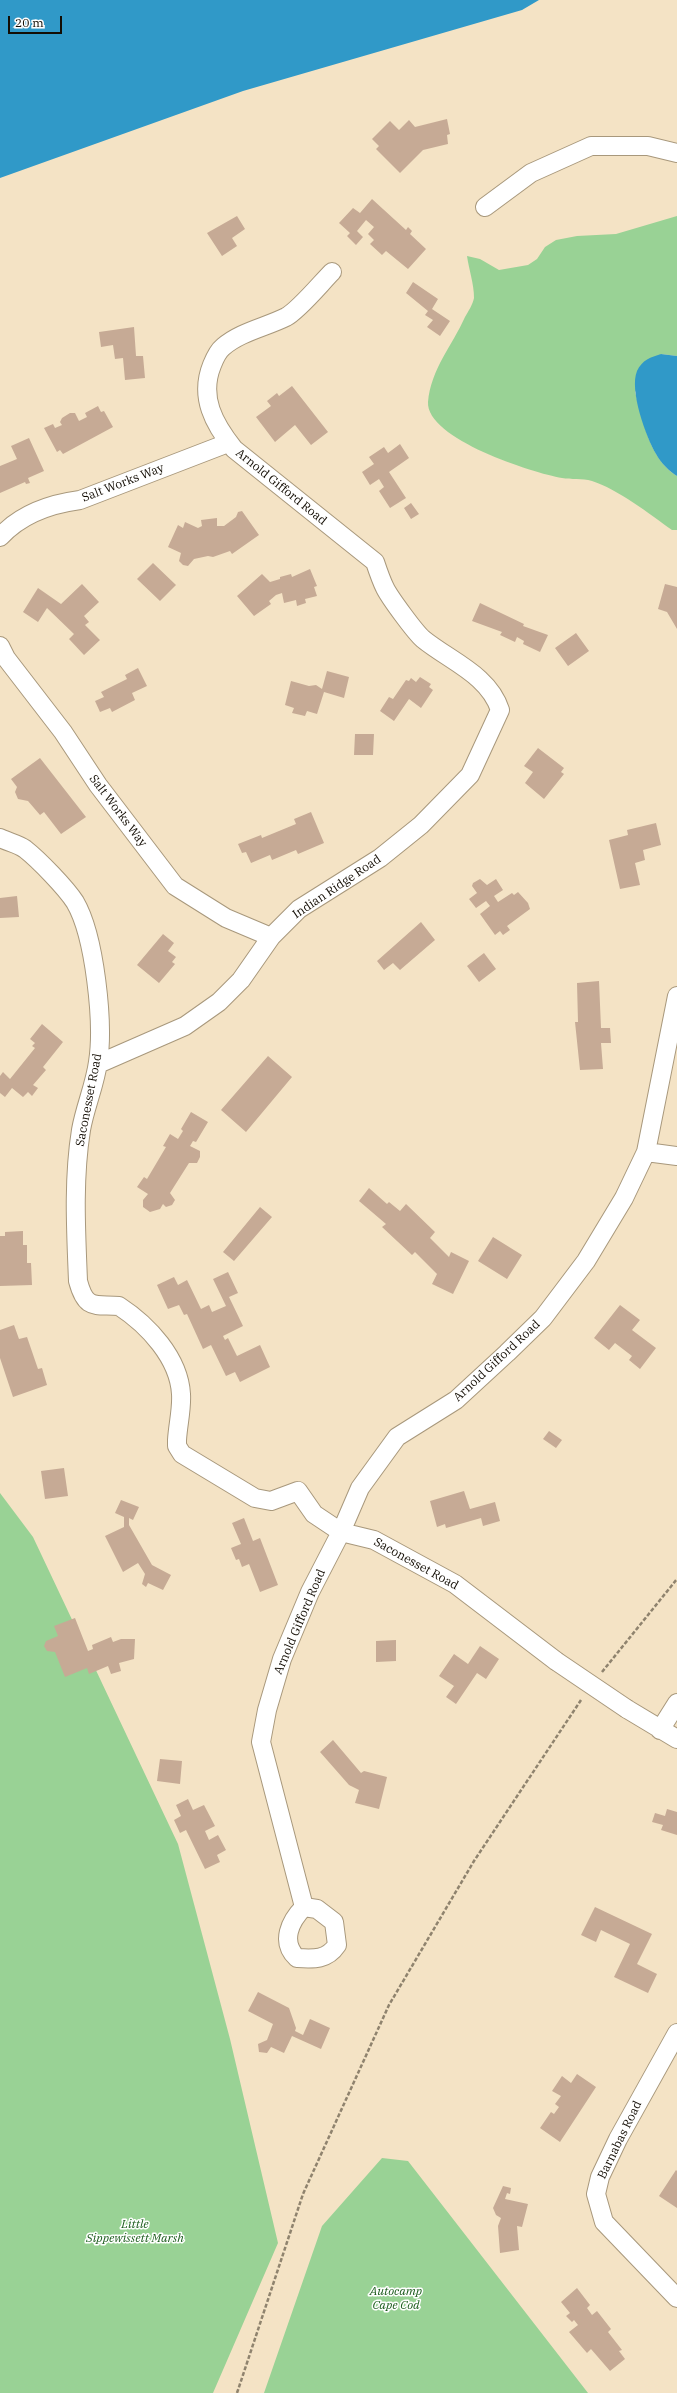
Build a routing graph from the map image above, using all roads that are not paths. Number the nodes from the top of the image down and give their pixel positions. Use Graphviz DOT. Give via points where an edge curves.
graph roads {
  1 [pos="677,153"];
  2 [pos="484,207"];
  3 [pos="332,272"];
  4 [pos="228,443"];
  5 [pos="0,537"];
  6 [pos="0,646"];
  7 [pos="497,701"];
  8 [pos="0,838"];
  9 [pos="271,937"];
  10 [pos="677,996"];
  11 [pos="98,1064"];
  12 [pos="646,1152"];
  13 [pos="677,1156"];
  14 [pos="341,1532"];
  15 [pos="677,1704"];
  16 [pos="660,1730"];
  17 [pos="677,1739"];
  18 [pos="304,1907"];
  19 [pos="677,2032"];
  20 [pos="677,2298"];
  1 -- 2 [label="street" via="648,146 591,146 531,173"];
  3 -- 4 [label="street, Arnold Gifford Road" via="287,316 248,332 222,347 208,376 206,394 218,428"];
  4 -- 5 [label="street, Salt Works Way" via="80,500 61,503 28,516 11,525"];
  4 -- 7 [label="street, Arnold Gifford Road" via="375,562 385,589 422,638 464,667 489,689"];
  6 -- 9 [label="street, Salt Works Way" via="6,658 63,732 98,785 175,886 226,918"];
  7 -- 9 [label="street, Indian Ridge Road" via="500,710 470,775 435,812 380,858 299,909"];
  8 -- 11 [label="street, Saconesset Road" via="24,848 75,902 87,933 94,971 101,1036"];
  9 -- 11 [label="street, Indian Ridge Road" via="242,980 219,1002 185,1026"];
  10 -- 12 [label="street, Arnold Gifford Road"];
  11 -- 14 [label="street, Saconesset Road" via="81,1130 74,1205 81,1291 89,1304 100,1307 119,1306 129,1313 167,1353 181,1392 177,1446 182,1454 255,1498 271,1501 298,1491 314,1514"];
  12 -- 13 [label="street"];
  12 -- 14 [label="street, Arnold Gifford Road" via="624,1198 586,1261 543,1318 456,1400 397,1437 360,1488"];
  14 -- 16 [label="street, Saconesset Road, bridge" via="374,1540 456,1584 556,1661"];
  14 -- 18 [label="street, Arnold Gifford Road" via="310,1592 282,1660 267,1710 261,1742"];
  15 -- 16 [label="street"];
  16 -- 17 [label="street, Saconesset Road"];
  19 -- 20 [label="street, Barnabas Road" via="618,2139 600,2176 596,2194 604,2222"];
}
